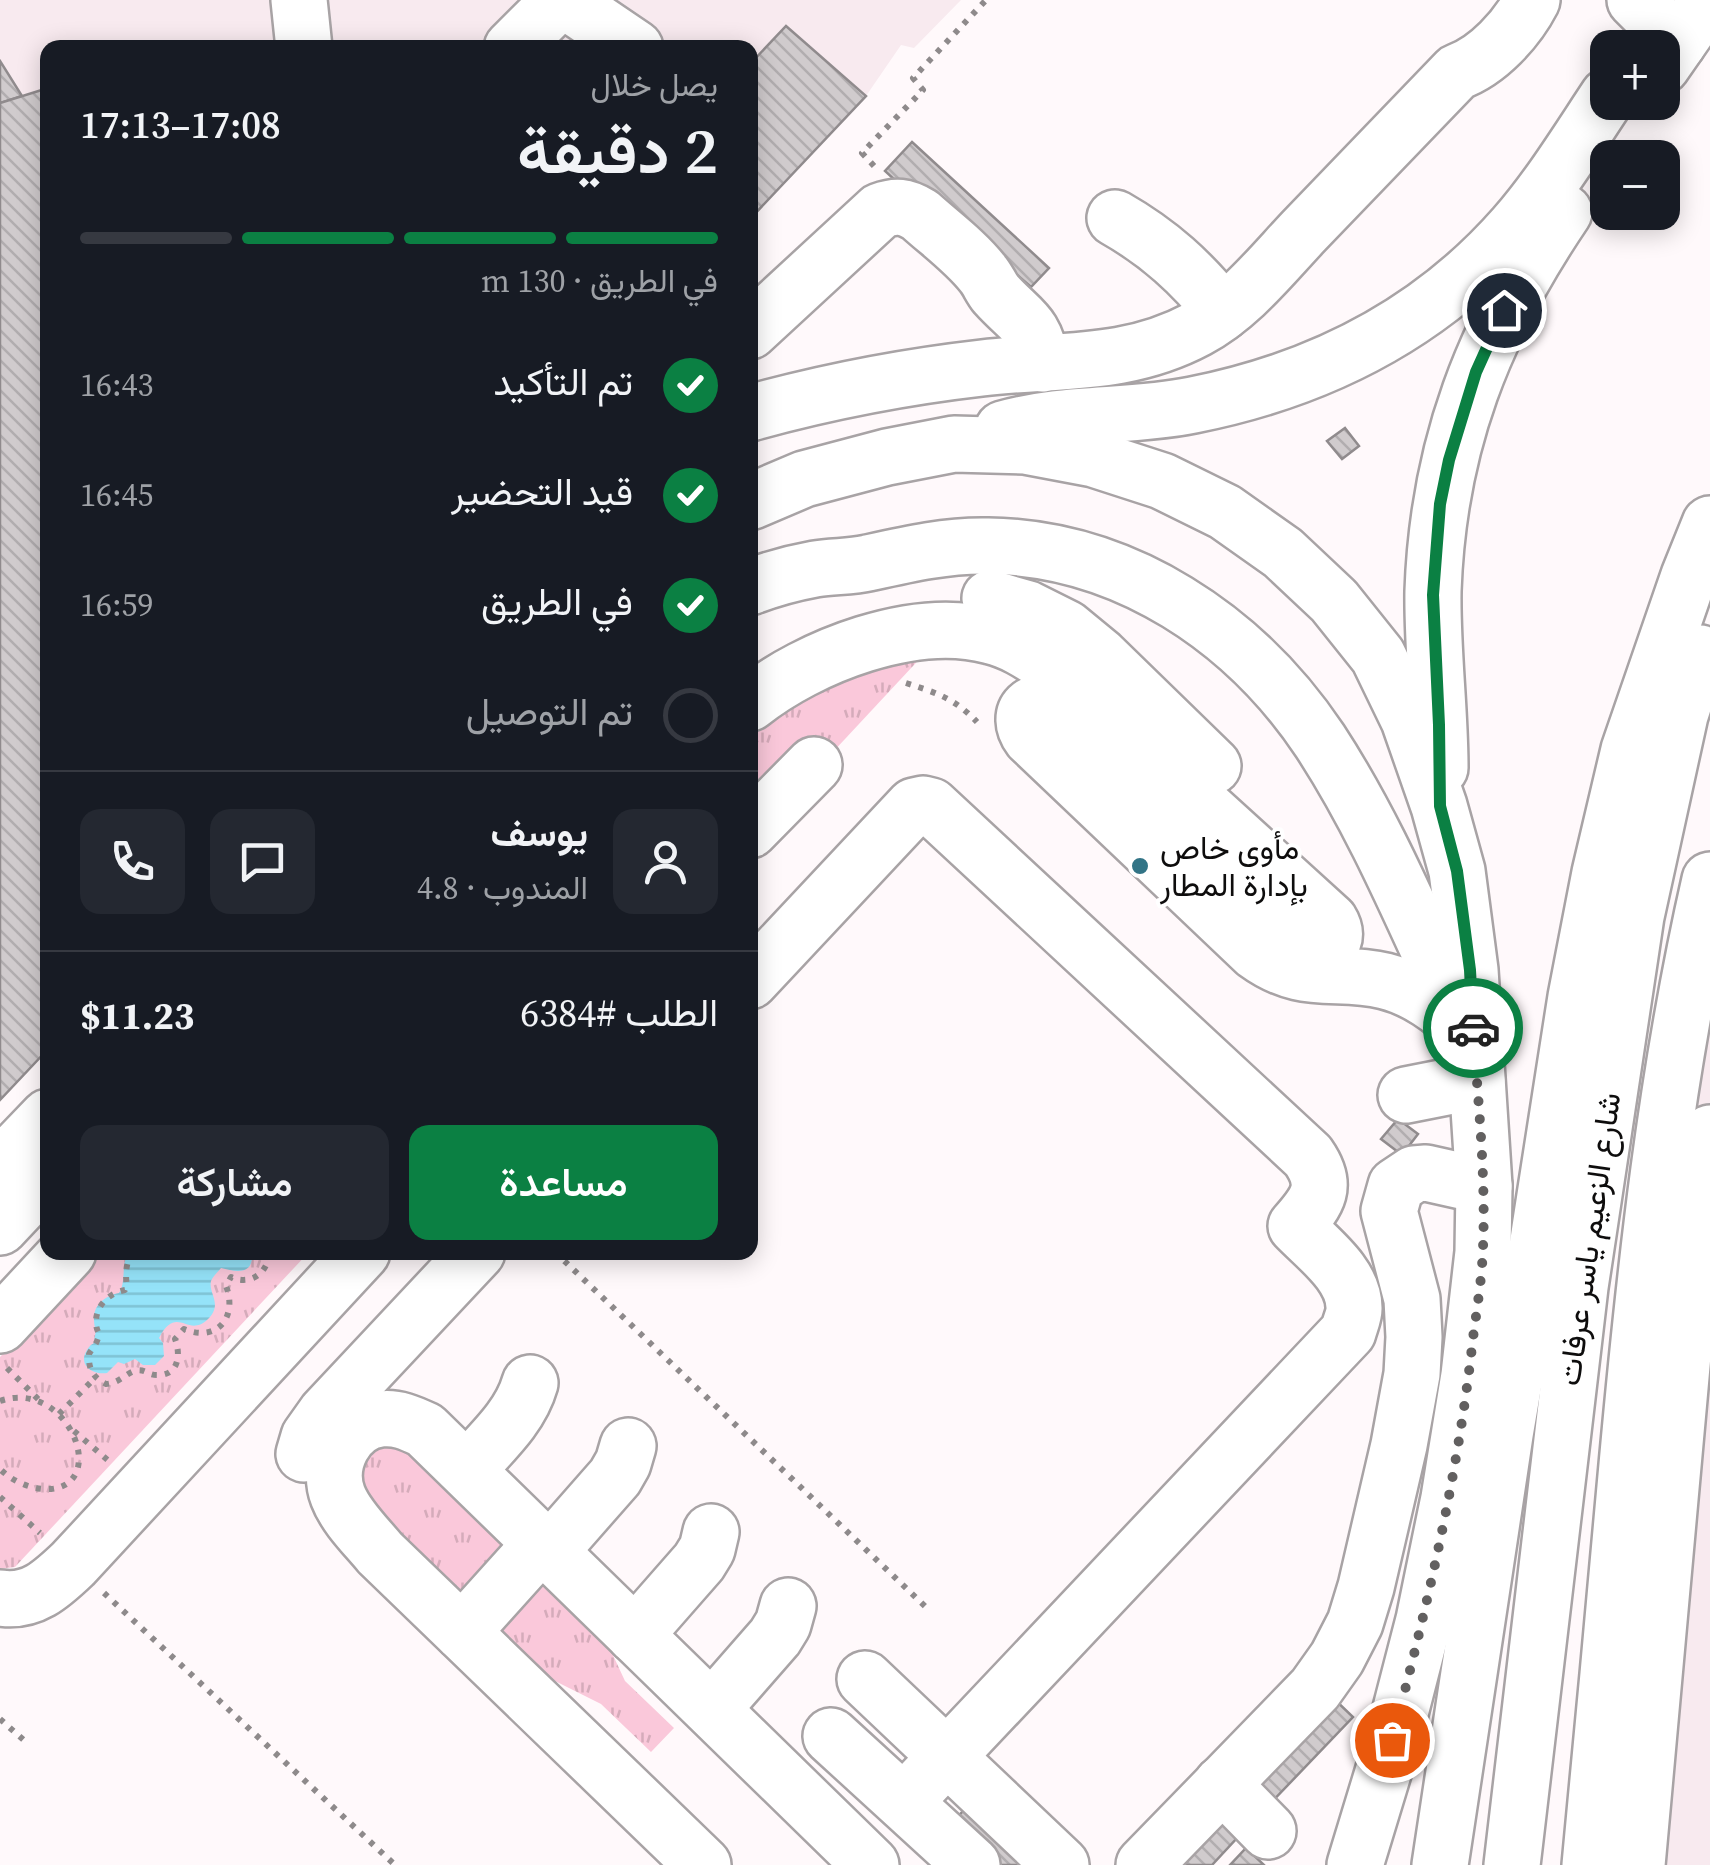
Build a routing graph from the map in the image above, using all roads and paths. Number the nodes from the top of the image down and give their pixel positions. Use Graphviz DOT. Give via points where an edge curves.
graph roads {
  1 [pos="299,0"];
  2 [pos="562,0"];
  3 [pos="986,0"];
  4 [pos="1504,0"];
  5 [pos="1532,0"];
  6 [pos="303,40"];
  7 [pos="520,40"];
  8 [pos="623,40"];
  9 [pos="1456,72"];
  10 [pos="1592,120"];
  11 [pos="1626,120"];
  12 [pos="920,215"];
  13 [pos="1116,218"];
  14 [pos="1223,312"];
  15 [pos="758,324"];
  16 [pos="1061,363"];
  17 [pos="758,411"];
  18 [pos="954,444"];
  19 [pos="804,479"];
  20 [pos="758,481"];
  21 [pos="758,499"];
  22 [pos="1710,524"];
  23 [pos="862,564"];
  24 [pos="758,584"];
  25 [pos="758,615"];
  26 [pos="1710,621"];
  27 [pos="844,632"];
  28 [pos="758,652"];
  29 [pos="758,698"];
  30 [pos="988,734"];
  31 [pos="814,765"];
  32 [pos="1440,806"];
  33 [pos="758,822"];
  34 [pos="1710,880"];
  35 [pos="758,972"];
  36 [pos="1442,979"];
  37 [pos="1472,1053"];
  38 [pos="1406,1094"];
  39 [pos="40,1125"];
  40 [pos="1710,1133"];
  41 [pos="0,1167"];
  42 [pos="40,1185"];
  43 [pos="1484,1186"];
  44 [pos="0,1228"];
  45 [pos="61,1260"];
  46 [pos="128,1260"];
  47 [pos="267,1260"];
  48 [pos="355,1260"];
  49 [pos="469,1260"];
  50 [pos="504,1260"];
  51 [pos="563,1260"];
  52 [pos="1699,1283"];
  53 [pos="0,1325"];
  54 [pos="0,1361"];
  55 [pos="365,1371"];
  56 [pos="95,1378"];
  57 [pos="0,1402"];
  58 [pos="42,1403"];
  59 [pos="59,1414"];
  60 [pos="448,1452"];
  61 [pos="1,1473"];
  62 [pos="542,1544"];
  63 [pos="380,1552"];
  64 [pos="73,1564"];
  65 [pos="0,1598"];
  66 [pos="930,1611"];
  67 [pos="462,1632"];
  68 [pos="866,1679"];
  69 [pos="0,1719"];
  70 [pos="831,1736"];
  71 [pos="27,1743"];
  72 [pos="947,1756"];
  73 [pos="780,1776"];
  74 [pos="1222,1784"];
  75 [pos="904,1802"];
  76 [pos="1268,1831"];
  77 [pos="1155,1862"];
  78 [pos="1354,1863"];
  79 [pos="699,1864"];
  80 [pos="396,1865"];
  81 [pos="872,1865"];
  82 [pos="972,1865"];
  83 [pos="1061,1865"];
  84 [pos="1440,1865"];
  85 [pos="1512,1865"];
  86 [pos="1590,1865"];
  87 [pos="1637,1865"];
  1 -- 6 [label="main road"];
  2 -- 7 [label="main road"];
  2 -- 8 [label="main road"];
  3 -- 12 [label="path" via="912,78 923,90 862,153"];
  4 -- 9 [label="main road" via="1465,44"];
  5 -- 9 [label="main road" via="1482,59"];
  9 -- 14 [label="main road"];
  10 -- 18 [label="main road" via="1547,188 1479,264 1440,298 1354,353 1300,376 1190,406 1042,420"];
  11 -- 32 [label="main road" via="1514,290 1461,416 1440,504 1433,595"];
  12 -- 15 [label="main road" via="908,207 880,212"];
  12 -- 16 [label="main road" via="984,275 1043,308 1058,324"];
  13 -- 14 [label="main road" via="1175,259"];
  14 -- 16 [label="main road" via="1170,341"];
  16 -- 17 [label="main road" via="890,380"];
  18 -- 19 [label="main road"];
  18 -- 32 [label="main road" via="1025,446 1145,475 1225,512 1283,553 1378,656"];
  19 -- 20 [label="main road"];
  19 -- 21 [label="main road"];
  22 -- 84 [label="main road" via="1629,750 1600,872"];
  23 -- 24 [label="main road"];
  23 -- 25 [label="main road"];
  23 -- 36 [label="main road" via="924,550 988,546 1052,553 1114,570 1172,597 1224,634 1274,681 1320,741"];
  26 -- 85 [label="main road, شارع الزعيم ياسر عرفات" via="1680,715 1636,916 1580,1287"];
  27 -- 28 [label="main road" via="800,628"];
  27 -- 29 [label="main road"];
  27 -- 30 [label="path" via="880,670 948,698"];
  27 -- 36 [label="main road" via="900,599 943,593 986,597 1066,628"];
  27 -- 37 [label="main road" via="988,634 1029,651 1335,930 1328,948 1308,946 1060,710 1039,702 1029,708 1023,718 1031,738 1256,952 1298,974 1381,980 1427,998 1447,1012"];
  31 -- 33 [label="main road"];
  32 -- 37 [label="main road" via="1457,871 1470,970"];
  34 -- 86 [label="main road, شارع الزعيم ياسر عرفات" via="1656,1176"];
  35 -- 72 [label="main road" via="914,806 931,806 1308,1156 1317,1168 1318,1197 1296,1226 1351,1289 1348,1332"];
  36 -- 37 [label="main road"];
  37 -- 38 [label="main road"];
  37 -- 43 [label="main road"];
  39 -- 41 [label="main road"];
  40 -- 52 [label="main road"];
  42 -- 44 [label="main road"];
  43 -- 74 [label="main road" via="1426,1173 1396,1186 1389,1211 1412,1299 1412,1374 1366,1587 1337,1658"];
  43 -- 78 [label="main road" via="1483,1252 1449,1498 1420,1637"];
  45 -- 53 [label="main road"];
  46 -- 56 [label="path" via="126,1290 98,1310 88,1362"];
  47 -- 56 [label="path" via="260,1275 228,1280 223,1324 202,1334 184,1330 175,1338 178,1361 167,1374 141,1369 112,1384"];
  48 -- 64 [label="main road"];
  49 -- 55 [label="main road"];
  50 -- 60 [label="main road" via="409,1367 412,1384 448,1426"];
  51 -- 66 [label="path"];
  52 -- 87 [label="main road"];
  54 -- 58 [label="path"];
  55 -- 60 [label="main road"];
  55 -- 63 [label="main road" via="309,1437 302,1465 316,1514 333,1530"];
  56 -- 59 [label="path"];
  57 -- 58 [label="path"];
  58 -- 59 [label="path"];
  59 -- 61 [label="path" via="78,1450 72,1482 40,1490"];
  60 -- 62 [label="main road"];
  60 -- 63 [label="main road" via="403,1420 378,1419 340,1449 334,1472 338,1497"];
  62 -- 67 [label="main road"];
  62 -- 73 [label="main road"];
  63 -- 67 [label="main road"];
  64 -- 65 [label="main road" via="34,1596"];
  64 -- 80 [label="path"];
  67 -- 79 [label="main road"];
  68 -- 70 [label="main road" via="862,1696"];
  68 -- 72 [label="main road"];
  68 -- 73 [label="main road" via="839,1695"];
  69 -- 71 [label="path"];
  70 -- 73 [label="main road"];
  70 -- 75 [label="main road"];
  72 -- 75 [label="main road"];
  72 -- 83 [label="main road"];
  73 -- 81 [label="main road"];
  74 -- 76 [label="main road"];
  74 -- 77 [label="main road"];
  75 -- 82 [label="main road"];
}
